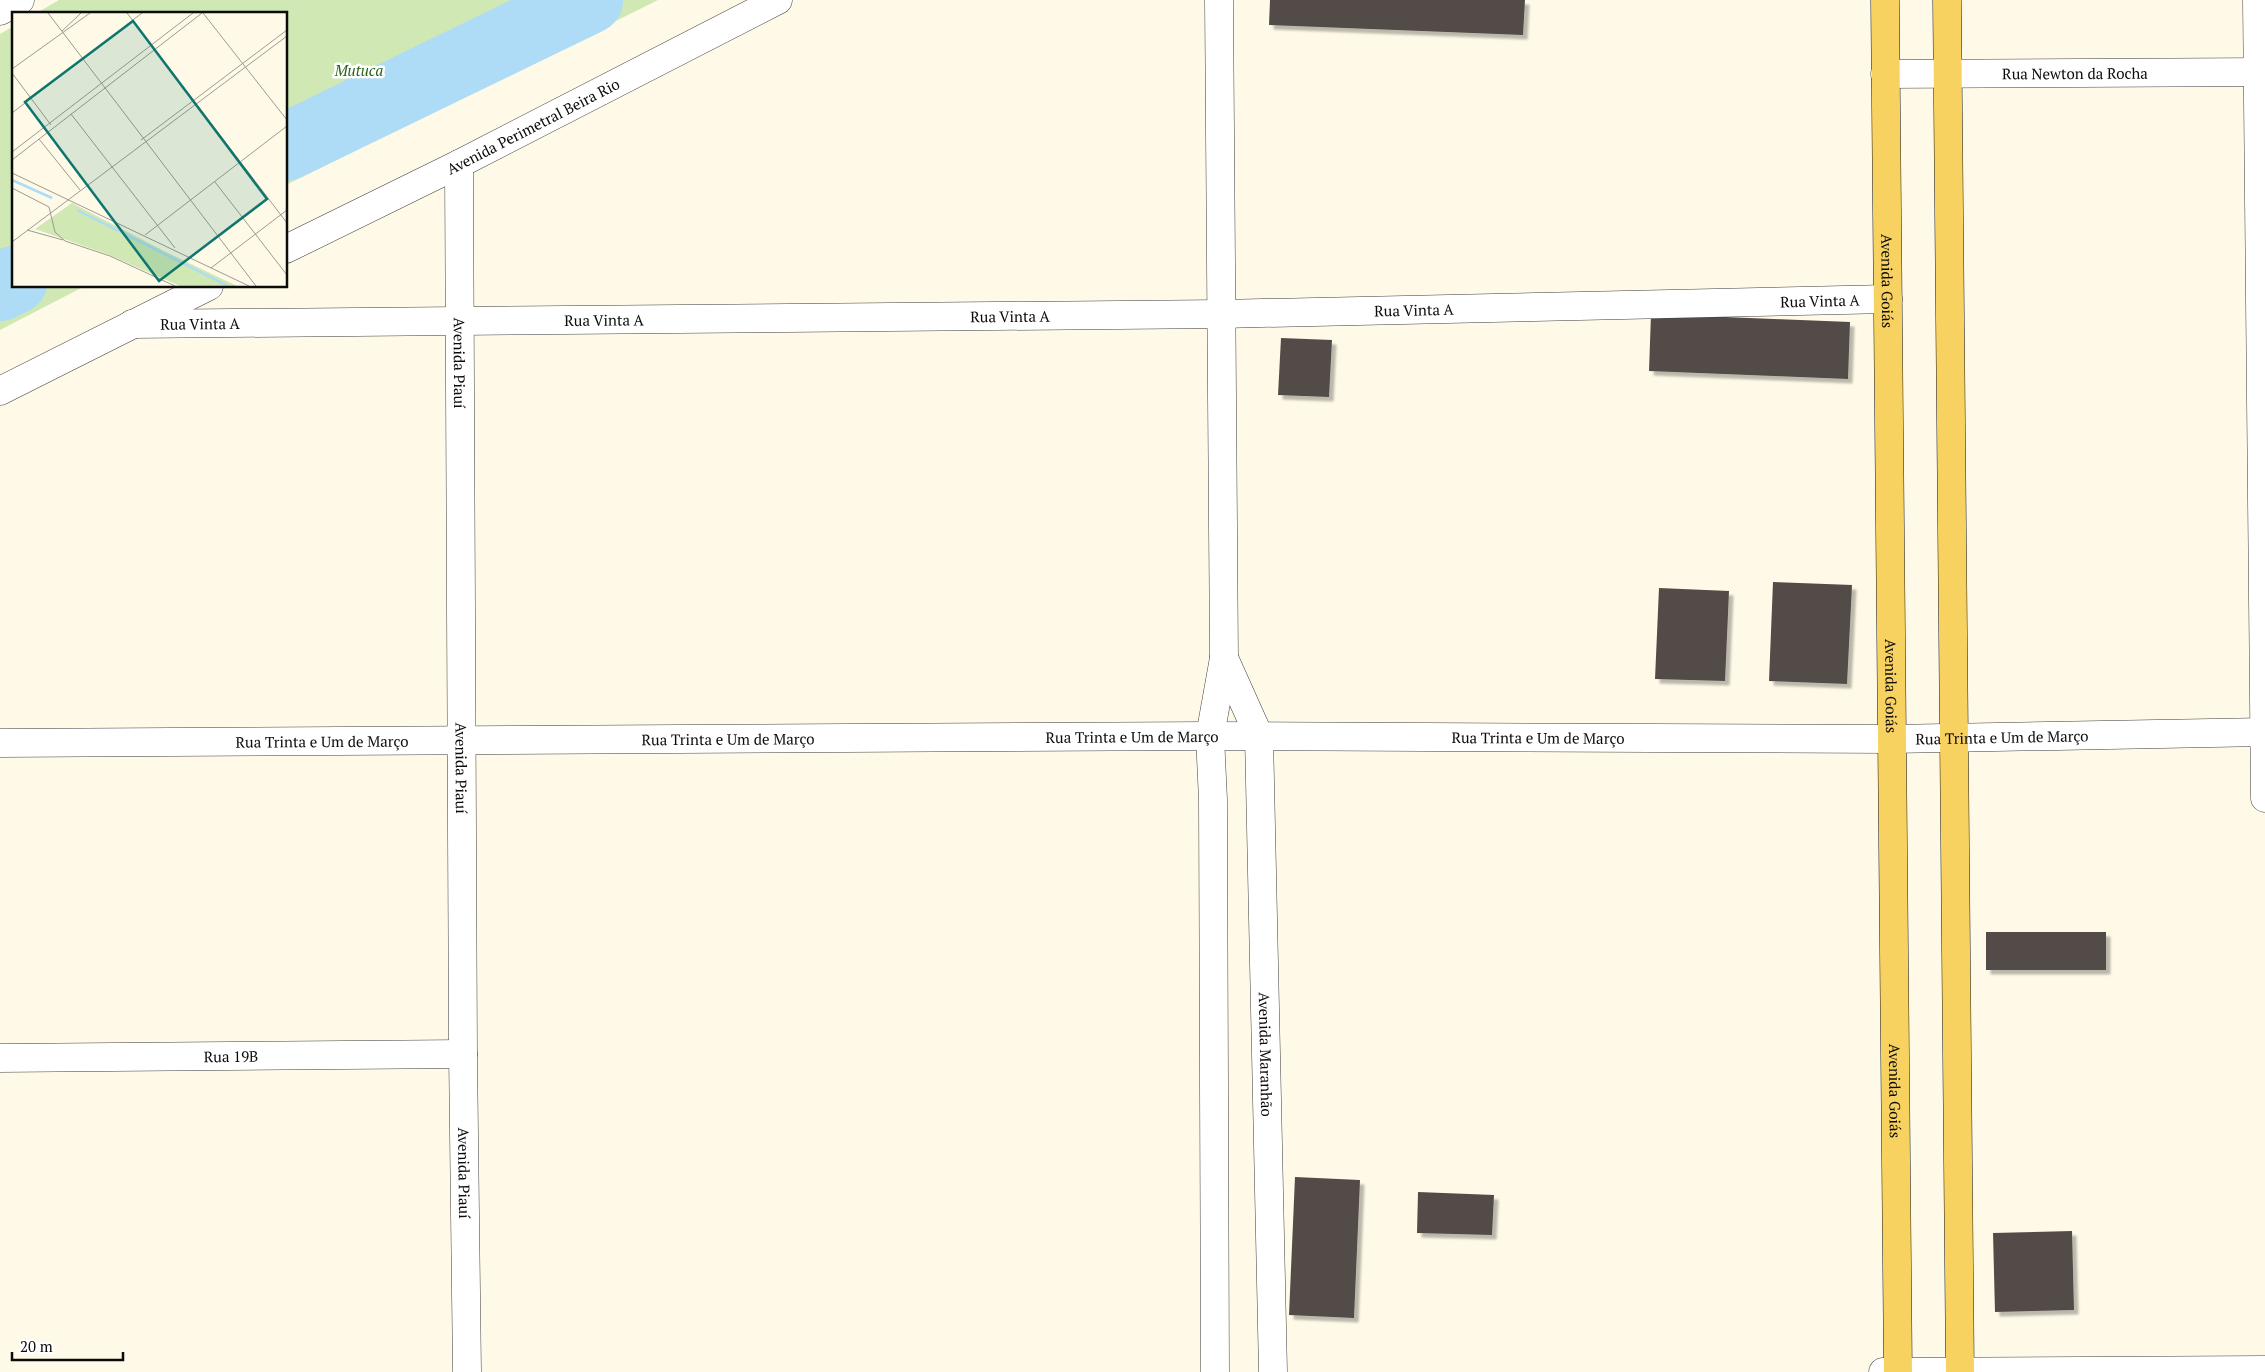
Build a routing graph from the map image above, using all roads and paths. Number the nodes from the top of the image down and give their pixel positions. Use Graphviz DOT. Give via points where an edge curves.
graph roads {
  1 [pos="778,0"];
  2 [pos="1219,0"];
  3 [pos="1885,0"];
  4 [pos="1947,0"];
  5 [pos="2257,0"];
  6 [pos="2261,72"];
  7 [pos="1885,74"];
  8 [pos="1948,74"];
  9 [pos="459,164"];
  10 [pos="288,247"];
  11 [pos="205,288"];
  12 [pos="1888,299"];
  13 [pos="1222,314"];
  14 [pos="460,320"];
  15 [pos="132,324"];
  16 [pos="0,391"];
  17 [pos="1224,658"];
  18 [pos="2265,732"];
  19 [pos="1210,736"];
  20 [pos="1260,736"];
  21 [pos="1954,738"];
  22 [pos="1892,739"];
  23 [pos="462,740"];
  24 [pos="0,743"];
  25 [pos="2265,798"];
  26 [pos="463,1054"];
  27 [pos="0,1058"];
  28 [pos="2265,1370"];
  29 [pos="467,1372"];
  30 [pos="1215,1372"];
  31 [pos="1272,1372"];
  32 [pos="1883,1372"];
  33 [pos="1898,1372"];
  34 [pos="1960,1372"];
  1 -- 9 [label="street, Avenida Perimetral Beira Rio"];
  2 -- 13 [label="street"];
  3 -- 7 [label="main road, Avenida Goiás"];
  4 -- 8 [label="main road"];
  5 -- 6 [label="street"];
  6 -- 8 [label="street, Rua Newton da Rocha"];
  6 -- 18 [label="street"];
  7 -- 8 [label="street, Rua Newton da Rocha"];
  7 -- 12 [label="main road, Avenida Goiás"];
  8 -- 21 [label="main road"];
  9 -- 10 [label="street, Avenida Perimetral Beira Rio"];
  9 -- 14 [label="street, Avenida Piauí"];
  11 -- 15 [label="street"];
  12 -- 13 [label="street, Rua Vinta A"];
  12 -- 22 [label="main road, Avenida Goiás"];
  13 -- 14 [label="street, Rua Vinta A"];
  13 -- 17 [label="street"];
  14 -- 15 [label="street, Rua Vinta A"];
  14 -- 23 [label="street, Avenida Piauí"];
  15 -- 16 [label="street"];
  17 -- 19 [label="street"];
  17 -- 20 [label="street"];
  18 -- 21 [label="street, Rua Trinta e Um de Março"];
  18 -- 25 [label="street"];
  19 -- 20 [label="street, Rua Trinta e Um de Março"];
  19 -- 23 [label="street, Rua Trinta e Um de Março"];
  19 -- 30 [label="street"];
  20 -- 22 [label="street, Rua Trinta e Um de Março"];
  20 -- 31 [label="street, Avenida Maranhão"];
  21 -- 22 [label="street, Rua Trinta e Um de Março"];
  21 -- 34 [label="main road"];
  22 -- 33 [label="main road, Avenida Goiás"];
  23 -- 24 [label="street, Rua Trinta e Um de Março"];
  23 -- 26 [label="street, Avenida Piauí"];
  26 -- 27 [label="street, Rua 19B"];
  26 -- 29 [label="street, Avenida Piauí"];
  28 -- 34 [label="street"];
  32 -- 33 [label="street"];
  33 -- 34 [label="street"];
}
